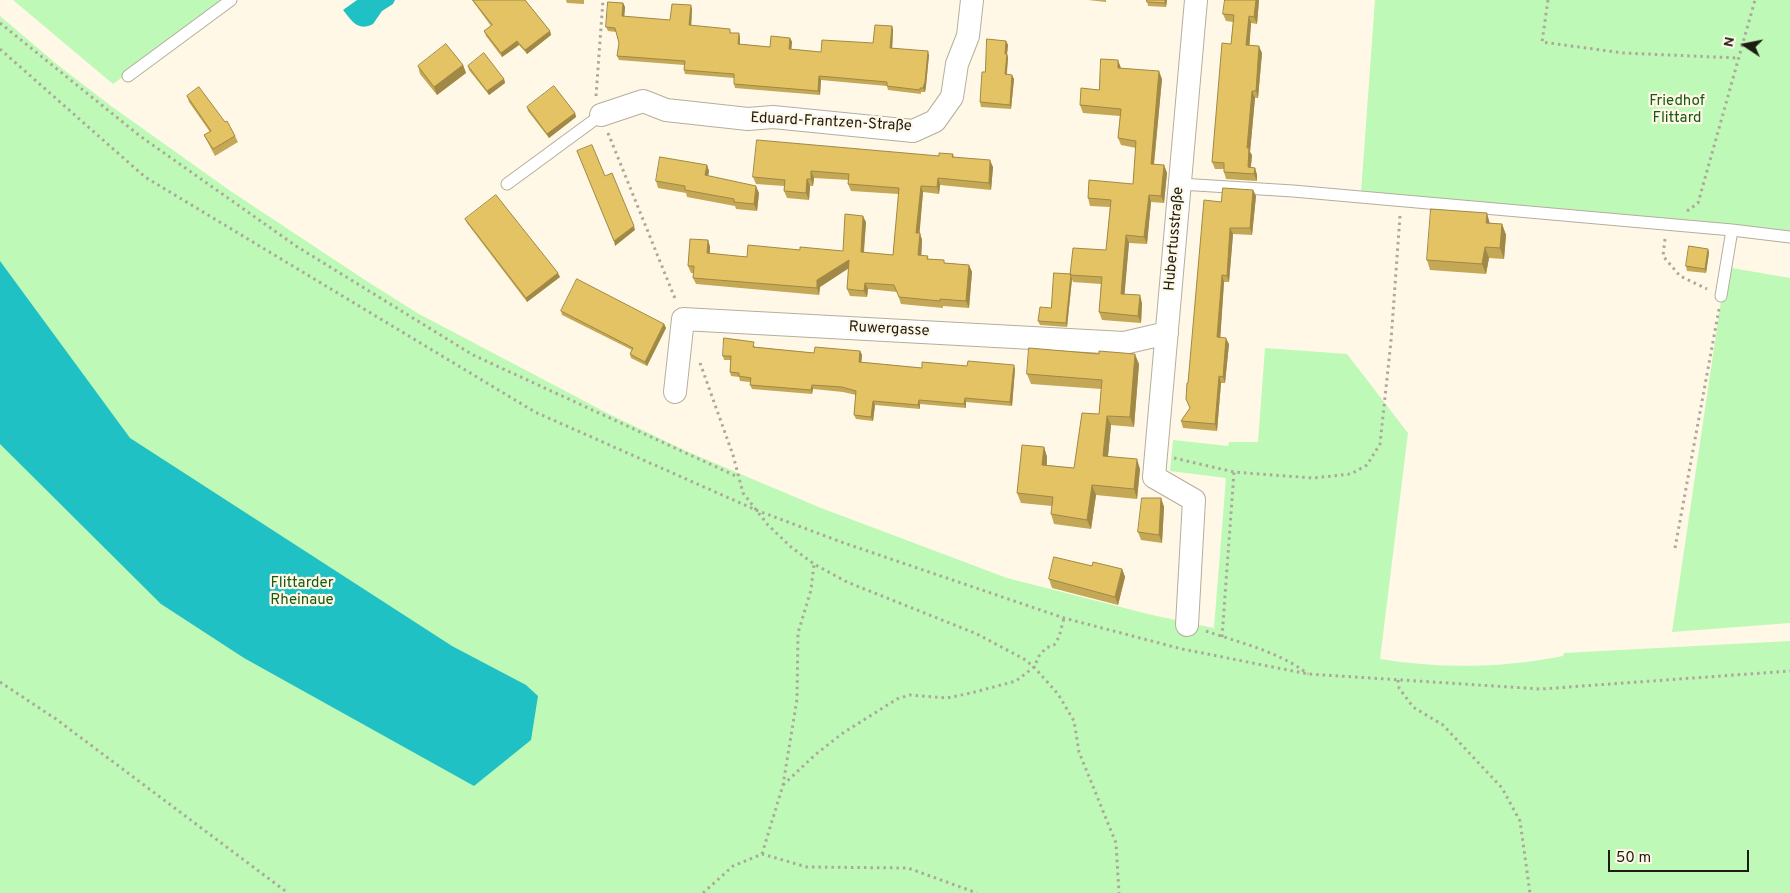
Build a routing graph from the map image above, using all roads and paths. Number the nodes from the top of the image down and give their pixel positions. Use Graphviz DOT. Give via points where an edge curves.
graph roads {
  1 [pos="231,0"];
  2 [pos="603,0"];
  3 [pos="972,0"];
  4 [pos="1196,0"];
  5 [pos="1548,0"];
  6 [pos="1755,0"];
  7 [pos="0,23"];
  8 [pos="0,49"];
  9 [pos="1739,58"];
  10 [pos="128,76"];
  11 [pos="601,115"];
  12 [pos="508,184"];
  13 [pos="1180,184"];
  14 [pos="1403,201"];
  15 [pos="1667,224"];
  16 [pos="1732,230"];
  17 [pos="1790,237"];
  18 [pos="1722,296"];
  19 [pos="683,318"];
  20 [pos="1167,333"];
  21 [pos="697,355"];
  22 [pos="675,392"];
  23 [pos="1157,446"];
  24 [pos="1234,472"];
  25 [pos="739,477"];
  26 [pos="756,510"];
  27 [pos="1675,548"];
  28 [pos="814,564"];
  29 [pos="1064,618"];
  30 [pos="1187,625"];
  31 [pos="1222,637"];
  32 [pos="1034,667"];
  33 [pos="1790,671"];
  34 [pos="1308,674"];
  35 [pos="1398,680"];
  36 [pos="0,682"];
  37 [pos="783,785"];
  38 [pos="762,854"];
  39 [pos="288,893"];
  40 [pos="704,893"];
  41 [pos="977,893"];
  42 [pos="1119,893"];
  43 [pos="1530,893"];
  1 -- 10 [label="lane"];
  2 -- 11 [label="path" via="595,93"];
  3 -- 11 [label="street, Eduard-Frantzen-Straße" via="968,36 957,64 952,97 935,121 913,131 666,110 643,101"];
  4 -- 13 [label="street, Hubertusstraße"];
  5 -- 9 [label="path" via="1542,42 1623,52"];
  6 -- 9 [label="path"];
  7 -- 25 [label="path" via="140,136 288,241 473,355"];
  8 -- 26 [label="path" via="145,177 535,412"];
  9 -- 15 [label="path" via="1698,203"];
  11 -- 12 [label="lane"];
  11 -- 19 [label="path"];
  13 -- 14 [label="lane"];
  13 -- 20 [label="street, Hubertusstraße"];
  14 -- 15 [label="lane"];
  14 -- 24 [label="path" via="1380,444 1367,465 1351,474 1313,478"];
  15 -- 16 [label="lane"];
  15 -- 18 [label="path" via="1663,256 1680,276"];
  16 -- 17 [label="lane"];
  16 -- 18 [label="lane"];
  18 -- 27 [label="path"];
  19 -- 20 [label="street, Ruwergasse" via="1124,343"];
  19 -- 22 [label="street"];
  20 -- 23 [label="street, Hubertusstraße"];
  21 -- 25 [label="path"];
  23 -- 24 [label="path" via="1174,458"];
  23 -- 30 [label="street, Hubertusstraße" via="1154,477 1194,500"];
  24 -- 31 [label="path"];
  25 -- 26 [label="path" via="743,493"];
  26 -- 28 [label="path" via="791,547"];
  26 -- 29 [label="path"];
  28 -- 32 [label="path" via="847,582 978,634"];
  28 -- 37 [label="path" via="811,590 798,632 797,699"];
  29 -- 32 [label="path" via="1059,638 1039,656"];
  29 -- 34 [label="path" via="1182,649"];
  30 -- 31 [label="path"];
  31 -- 34 [label="path" via="1269,652 1294,663"];
  32 -- 37 [label="path" via="1016,681 972,693 947,698 910,695 897,698 843,733"];
  32 -- 42 [label="path" via="1058,694 1074,721 1079,752 1116,844"];
  33 -- 35 [label="path" via="1541,689"];
  34 -- 35 [label="path"];
  35 -- 43 [label="path" via="1399,688 1413,707 1443,725 1502,788 1520,821"];
  36 -- 39 [label="path" via="56,719"];
  37 -- 38 [label="path"];
  38 -- 40 [label="path" via="733,866"];
  38 -- 41 [label="path" via="807,867 908,868"];
}
